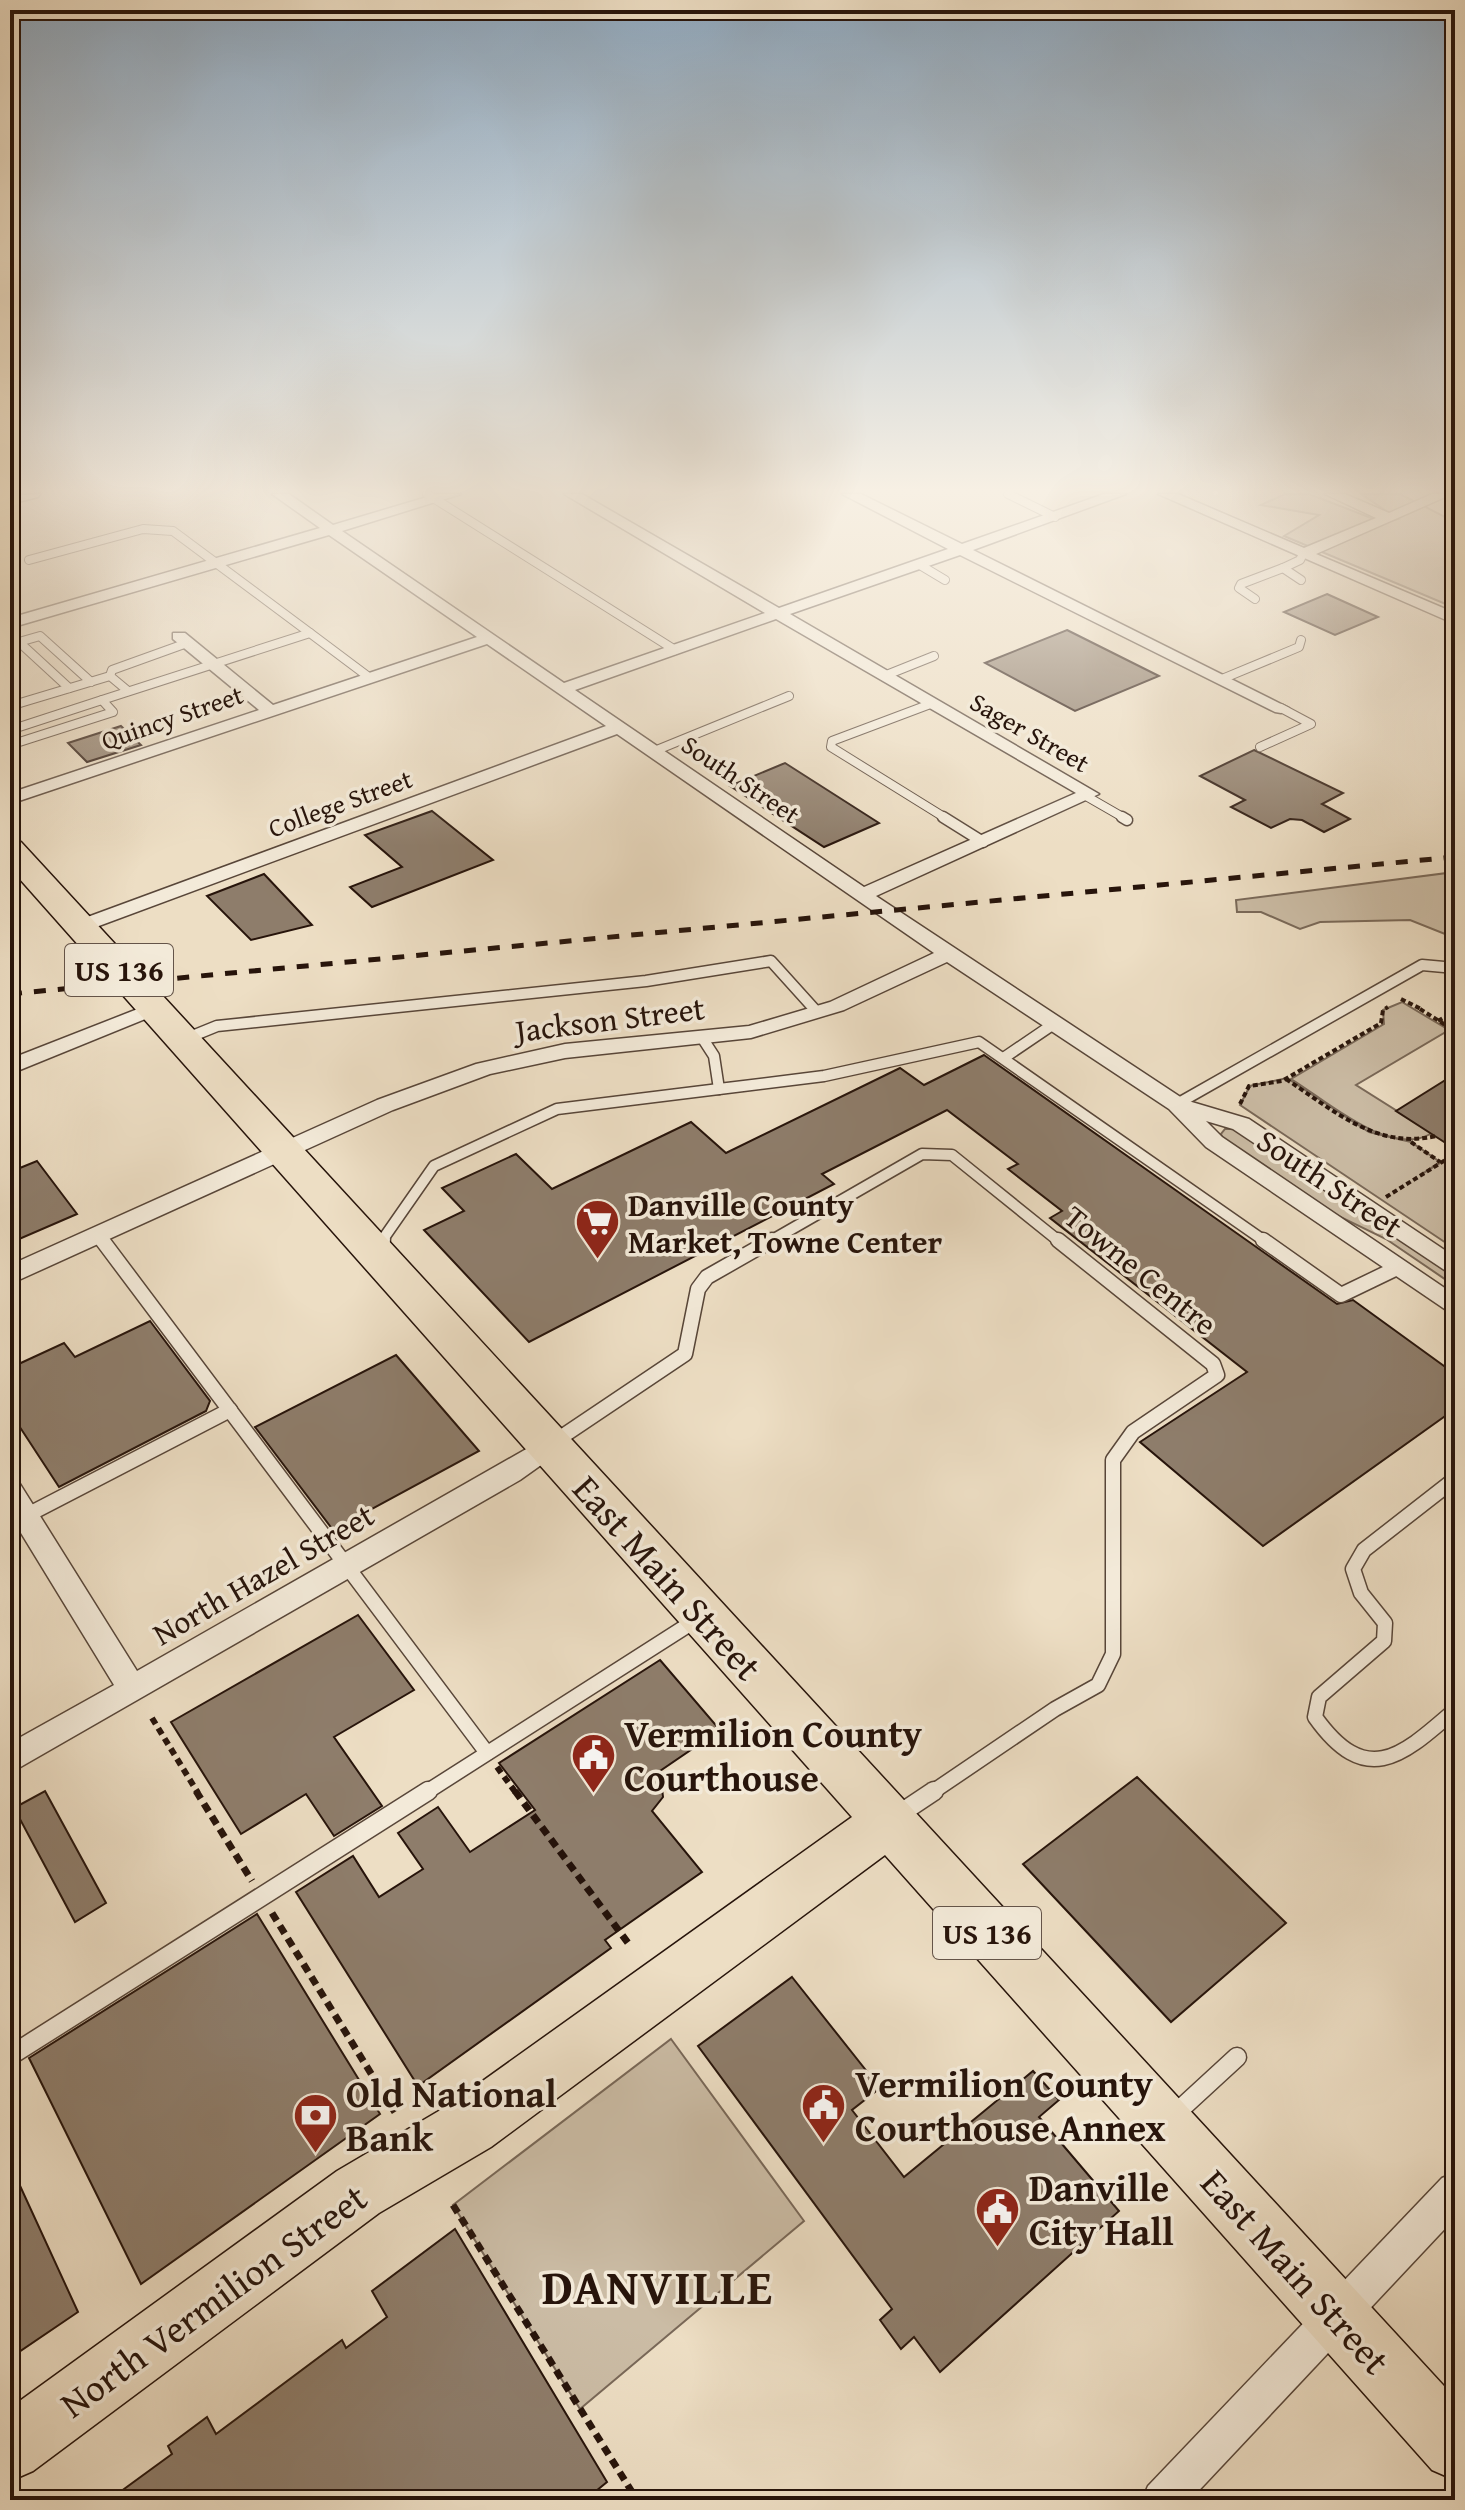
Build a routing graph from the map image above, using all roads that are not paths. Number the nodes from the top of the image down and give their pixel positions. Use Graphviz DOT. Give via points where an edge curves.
graph roads {
  1 [pos="51,611"];
  2 [pos="280,611"];
  3 [pos="447,611"];
  4 [pos="613,611"];
  5 [pos="775,611"];
  6 [pos="788,611"];
  7 [pos="1085,611"];
  8 [pos="1437,611"];
  9 [pos="780,614"];
  10 [pos="1455,619"];
  11 [pos="10,623"];
  12 [pos="310,633"];
  13 [pos="10,634"];
  14 [pos="183,639"];
  15 [pos="487,639"];
  16 [pos="1301,640"];
  17 [pos="19,642"];
  18 [pos="675,650"];
  19 [pos="934,656"];
  20 [pos="213,662"];
  21 [pos="110,676"];
  22 [pos="884,676"];
  23 [pos="370,678"];
  24 [pos="1222,679"];
  25 [pos="91,682"];
  26 [pos="69,688"];
  27 [pos="562,689"];
  28 [pos="128,691"];
  29 [pos="789,696"];
  30 [pos="102,700"];
  31 [pos="933,703"];
  32 [pos="10,706"];
  33 [pos="1281,708"];
  34 [pos="270,711"];
  35 [pos="617,728"];
  36 [pos="10,730"];
  37 [pos="10,745"];
  38 [pos="1260,747"];
  39 [pos="652,752"];
  40 [pos="1088,795"];
  41 [pos="10,799"];
  42 [pos="1127,820"];
  43 [pos="983,842"];
  44 [pos="13,856"];
  45 [pos="862,895"];
  46 [pos="81,926"];
  47 [pos="948,954"];
  48 [pos="1455,968"];
  49 [pos="153,1009"];
  50 [pos="817,1012"];
  51 [pos="1055,1023"];
  52 [pos="703,1039"];
  53 [pos="182,1041"];
  54 [pos="1005,1057"];
  55 [pos="10,1067"];
  56 [pos="719,1089"];
  57 [pos="1177,1104"];
  58 [pos="283,1152"];
  59 [pos="99,1235"];
  60 [pos="374,1252"];
  61 [pos="1397,1268"];
  62 [pos="1455,1269"];
  63 [pos="10,1275"];
  64 [pos="1455,1307"];
  65 [pos="230,1410"];
  66 [pos="549,1446"];
  67 [pos="1455,1479"];
  68 [pos="15,1511"];
  69 [pos="347,1567"];
  70 [pos="702,1616"];
  71 [pos="133,1690"];
  72 [pos="1455,1710"];
  73 [pos="487,1753"];
  74 [pos="10,1759"];
  75 [pos="888,1822"];
  76 [pos="10,2056"];
  77 [pos="1237,2057"];
  78 [pos="1163,2125"];
  79 [pos="1455,2191"];
  80 [pos="1337,2316"];
  81 [pos="1455,2447"];
  82 [pos="10,2448"];
  83 [pos="1162,2500"];
  1 -- 11 [label="street"];
  2 -- 12 [label="lane"];
  3 -- 15 [label="street, South Street"];
  4 -- 18 [label="lane"];
  5 -- 9 [label="street, Sager Street"];
  6 -- 9 [label="street"];
  7 -- 24 [label="street"];
  8 -- 10 [label="street"];
  9 -- 18 [label="street"];
  9 -- 22 [label="street, Sager Street"];
  12 -- 20 [label="lane"];
  12 -- 23 [label="lane"];
  13 -- 17 [label="lane"];
  14 -- 20 [label="street"];
  14 -- 21 [label="lane" via="112,670"];
  15 -- 23 [label="street, Quincy Street"];
  15 -- 27 [label="street, South Street"];
  16 -- 24 [label="lane" via="1299,647"];
  17 -- 25 [label="lane" via="40,636"];
  17 -- 26 [label="lane"];
  18 -- 27 [label="street"];
  19 -- 22 [label="lane"];
  20 -- 28 [label="lane"];
  20 -- 34 [label="street"];
  21 -- 25 [label="lane"];
  21 -- 28 [label="lane"];
  22 -- 31 [label="street, Sager Street"];
  23 -- 34 [label="street, Quincy Street"];
  24 -- 33 [label="street"];
  25 -- 26 [label="lane"];
  26 -- 32 [label="lane"];
  27 -- 35 [label="street, South Street"];
  28 -- 30 [label="lane"];
  29 -- 39 [label="lane"];
  30 -- 36 [label="lane"];
  30 -- 37 [label="lane" via="113,712"];
  31 -- 40 [label="street, Sager Street"];
  31 -- 43 [label="lane" via="832,741 831,747"];
  33 -- 38 [label="lane" via="1311,724"];
  34 -- 41 [label="street, Quincy Street"];
  35 -- 39 [label="street, South Street"];
  35 -- 46 [label="street, College Street"];
  39 -- 45 [label="street, South Street"];
  40 -- 42 [label="lane"];
  40 -- 43 [label="street"];
  43 -- 45 [label="street"];
  44 -- 46 [label="main road, East Main Street / US 136"];
  45 -- 47 [label="street, South Street"];
  46 -- 49 [label="main road, East Main Street / US 136"];
  47 -- 50 [label="street, Jackson Street"];
  47 -- 51 [label="street, South Street"];
  48 -- 57 [label="lane" via="1422,965"];
  49 -- 53 [label="main road, East Main Street / US 136"];
  49 -- 55 [label="street"];
  50 -- 52 [label="street, Jackson Street" via="751,1032"];
  50 -- 53 [label="lane" via="771,961 646,981 217,1026"];
  51 -- 54 [label="lane"];
  51 -- 57 [label="street, South Street"];
  52 -- 56 [label="lane" via="714,1056"];
  52 -- 58 [label="street, Jackson Street" via="565,1051 484,1069 385,1105"];
  53 -- 58 [label="main road, East Main Street / US 136"];
  54 -- 56 [label="lane" via="979,1042 824,1076"];
  54 -- 61 [label="lane" via="1341,1295"];
  56 -- 60 [label="lane" via="557,1109 434,1166"];
  57 -- 61 [label="street, South Street" via="1214,1142"];
  57 -- 62 [label="street, South Street" via="1241,1124"];
  58 -- 59 [label="street, Jackson Street"];
  58 -- 60 [label="main road, East Main Street / US 136"];
  59 -- 63 [label="street, Jackson Street"];
  59 -- 65 [label="lane"];
  60 -- 66 [label="main road, East Main Street / US 136"];
  61 -- 64 [label="street, South Street"];
  65 -- 68 [label="lane"];
  65 -- 69 [label="lane"];
  66 -- 69 [label="street, North Hazel Street"];
  66 -- 70 [label="main road, East Main Street / US 136"];
  66 -- 75 [label="lane, Towne Centre" via="685,1354 698,1289 707,1277 922,1154 952,1155 1213,1364 1217,1375 1133,1432 1113,1460 1113,1654 1098,1685"];
  67 -- 72 [label="lane" via="1364,1550 1353,1569 1361,1593 1385,1623 1384,1641 1319,1697 1315,1717 1343,1749 1380,1759 1402,1754"];
  68 -- 71 [label="street"];
  69 -- 71 [label="street, North Hazel Street"];
  69 -- 73 [label="lane"];
  70 -- 73 [label="lane"];
  70 -- 75 [label="main road, East Main Street / US 136"];
  71 -- 74 [label="street, North Hazel Street"];
  73 -- 76 [label="lane"];
  75 -- 78 [label="main road, East Main Street / US 136"];
  75 -- 82 [label="main road, North Vermilion Street" via="470,2126 358,2192"];
  77 -- 78 [label="lane"];
  78 -- 80 [label="main road, East Main Street / US 136"];
  79 -- 80 [label="street"];
  80 -- 81 [label="main road, East Main Street / US 136"];
  80 -- 83 [label="street"];
}
